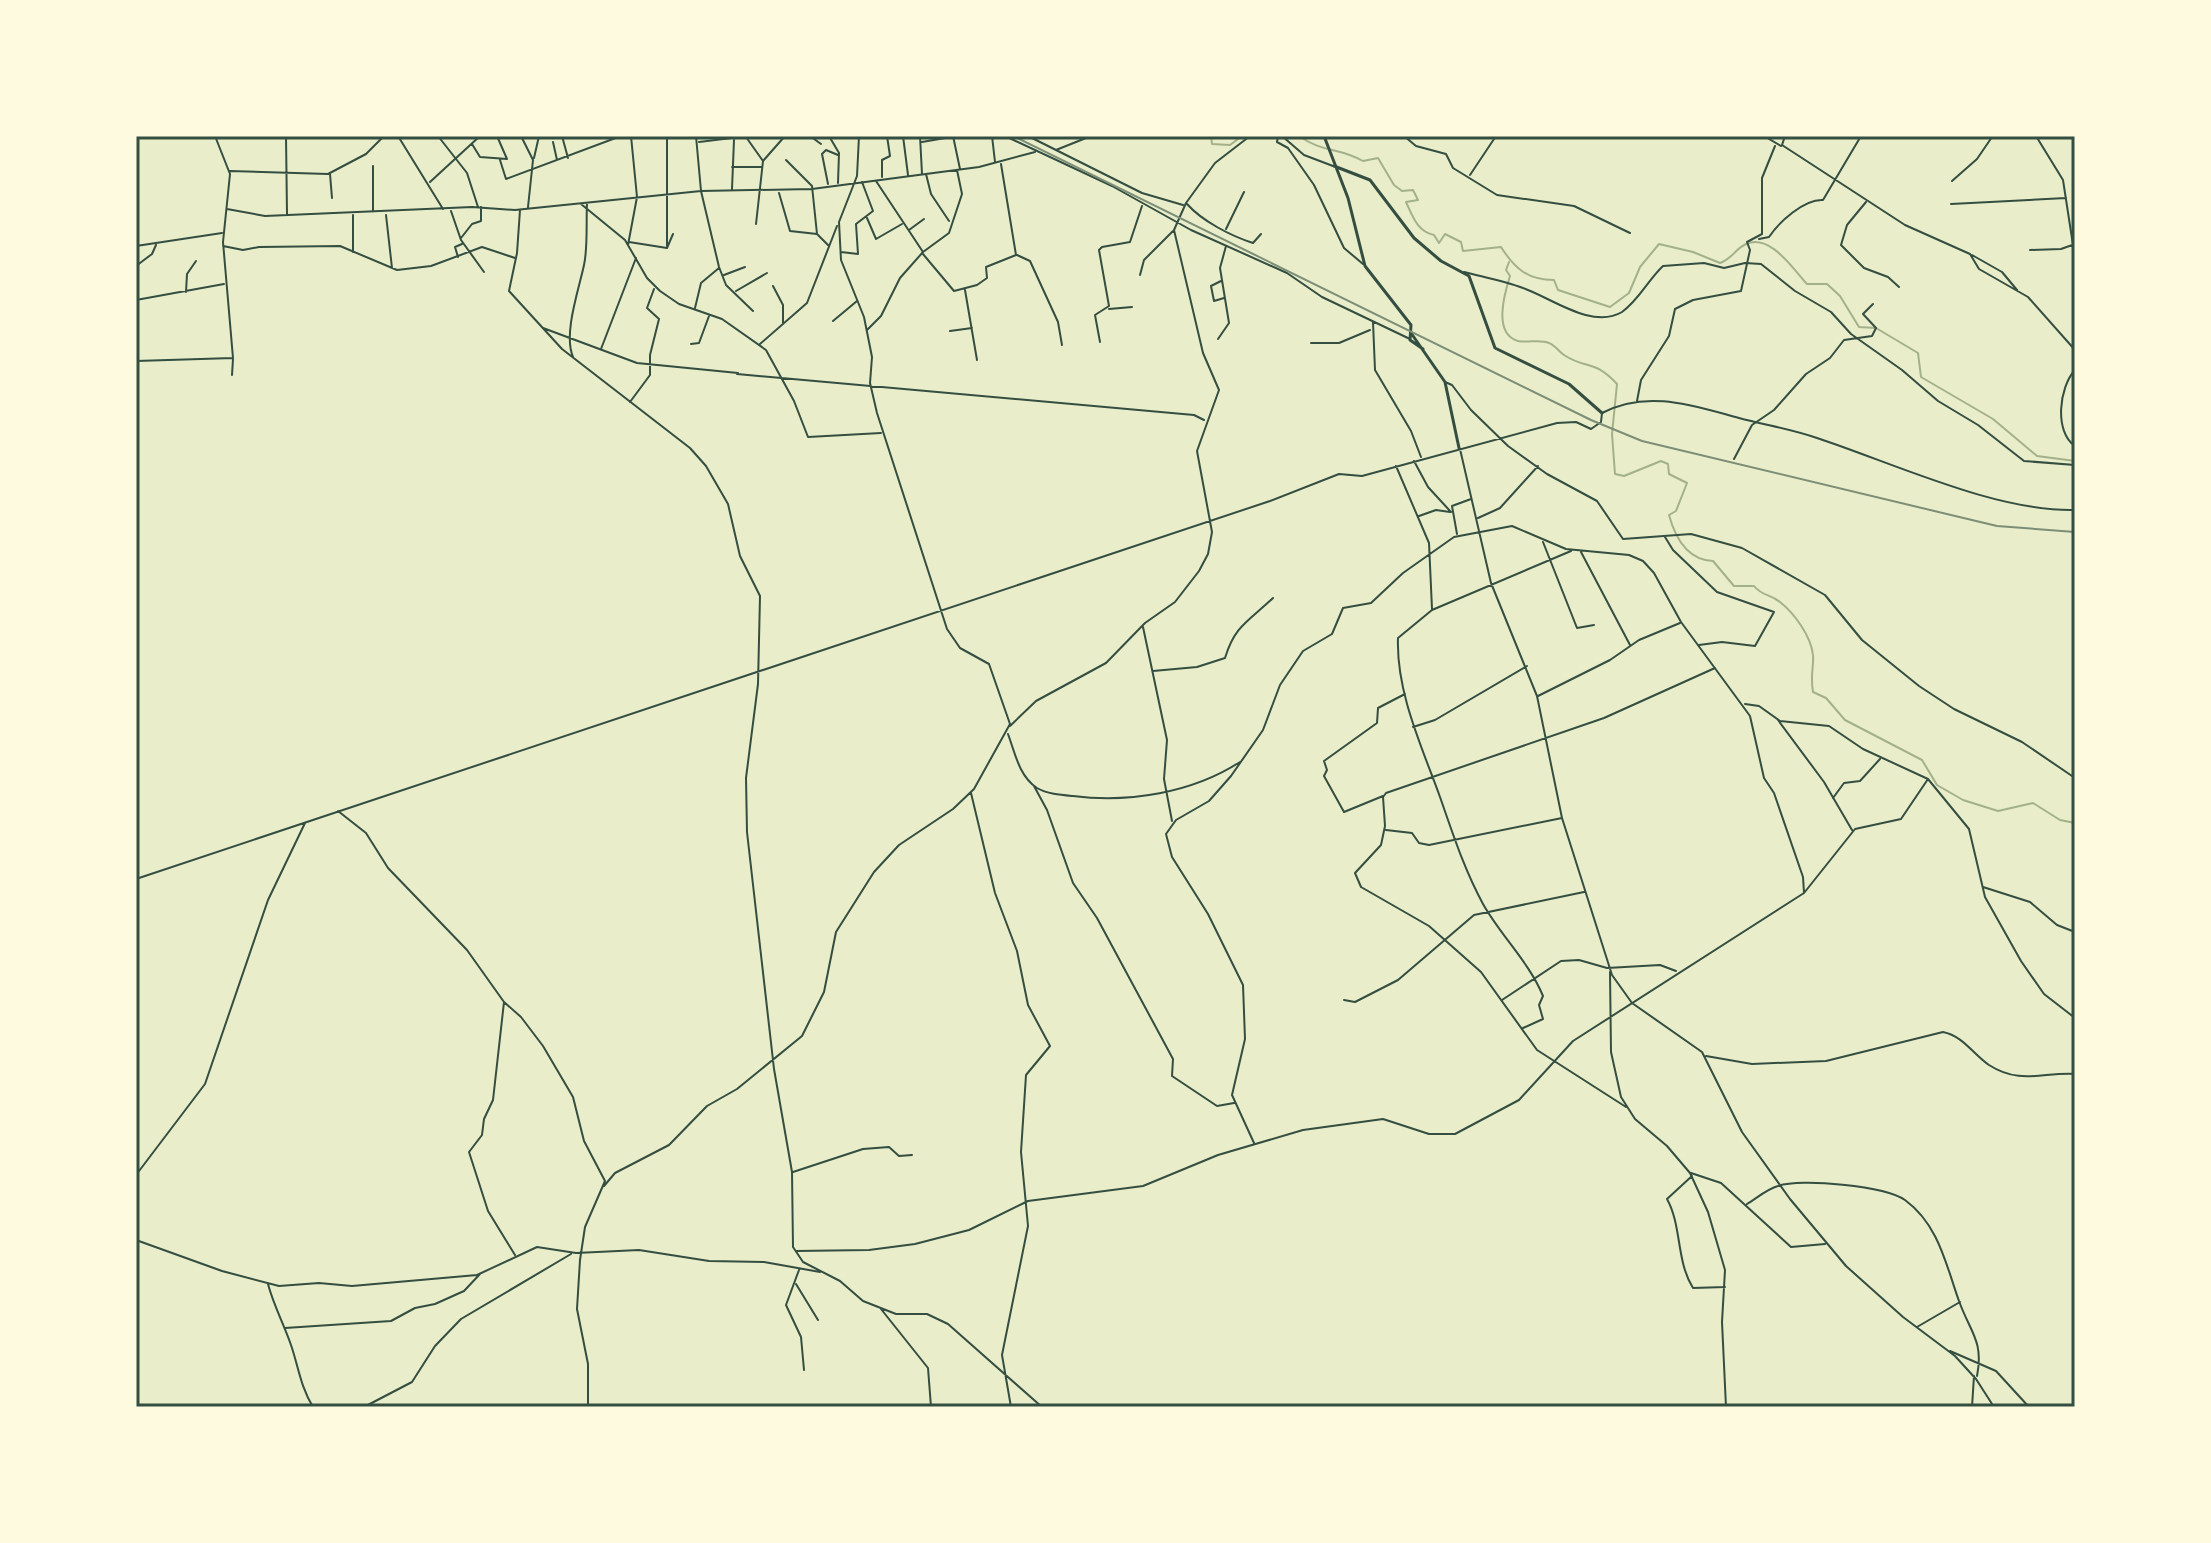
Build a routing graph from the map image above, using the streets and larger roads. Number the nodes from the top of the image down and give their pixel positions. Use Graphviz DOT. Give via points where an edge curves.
graph roads {
  1 [pos="215,136"];
  2 [pos="286,136"];
  3 [pos="384,136"];
  4 [pos="398,136"];
  5 [pos="438,136"];
  6 [pos="470,136"];
  7 [pos="480,136"];
  8 [pos="497,136"];
  9 [pos="521,136"];
  10 [pos="539,136"];
  11 [pos="562,136"];
  12 [pos="621,136"];
  13 [pos="631,136"];
  14 [pos="667,136"];
  15 [pos="696,136"];
  16 [pos="785,136"];
  17 [pos="810,136"];
  18 [pos="829,136"];
  19 [pos="859,136"];
  20 [pos="887,136"];
  21 [pos="903,136"];
  22 [pos="920,136"];
  23 [pos="953,136"];
  24 [pos="992,136"];
  25 [pos="1005,136"];
  26 [pos="1028,136"];
  27 [pos="1091,136"];
  28 [pos="1250,136"];
  29 [pos="1280,136"];
  30 [pos="1324,136"];
  31 [pos="1404,136"];
  32 [pos="1496,136"];
  33 [pos="1764,136"];
  34 [pos="1785,136"];
  35 [pos="1861,136"];
  36 [pos="2036,136"];
  37 [pos="747,137"];
  38 [pos="1992,137"];
  39 [pos="734,139"];
  40 [pos="473,142"];
  41 [pos="553,142"];
  42 [pos="920,142"];
  43 [pos="698,143"];
  44 [pos="821,144"];
  45 [pos="1775,146"];
  46 [pos="1782,146"];
  47 [pos="1055,150"];
  48 [pos="1035,152"];
  49 [pos="838,155"];
  50 [pos="454,158"];
  51 [pos="568,158"];
  52 [pos="500,160"];
  53 [pos="533,160"];
  54 [pos="786,160"];
  55 [pos="557,161"];
  56 [pos="763,161"];
  57 [pos="833,163"];
  58 [pos="1000,163"];
  59 [pos="825,164"];
  60 [pos="995,164"];
  61 [pos="1334,164"];
  62 [pos="373,166"];
  63 [pos="534,167"];
  64 [pos="731,167"];
  65 [pos="763,167"];
  66 [pos="958,169"];
  67 [pos="229,171"];
  68 [pos="287,173"];
  69 [pos="330,173"];
  70 [pos="924,174"];
  71 [pos="1470,175"];
  72 [pos="908,176"];
  73 [pos="1835,178"];
  74 [pos="882,179"];
  75 [pos="875,180"];
  76 [pos="862,181"];
  77 [pos="1952,181"];
  78 [pos="855,182"];
  79 [pos="429,183"];
  80 [pos="838,185"];
  81 [pos="828,186"];
  82 [pos="812,189"];
  83 [pos="701,191"];
  84 [pos="732,191"];
  85 [pos="779,191"];
  86 [pos="759,192"];
  87 [pos="1244,192"];
  88 [pos="667,195"];
  89 [pos="637,197"];
  90 [pos="2067,197"];
  91 [pos="332,198"];
  92 [pos="1867,201"];
  93 [pos="580,203"];
  94 [pos="587,203"];
  95 [pos="1185,204"];
  96 [pos="1951,204"];
  97 [pos="1142,205"];
  98 [pos="479,207"];
  99 [pos="528,208"];
  100 [pos="2074,208"];
  101 [pos="227,209"];
  102 [pos="451,209"];
  103 [pos="587,209"];
  104 [pos="444,210"];
  105 [pos="520,210"];
  106 [pos="2068,211"];
  107 [pos="385,213"];
  108 [pos="353,214"];
  109 [pos="373,214"];
  110 [pos="287,215"];
  111 [pos="866,217"];
  112 [pos="924,219"];
  113 [pos="839,222"];
  114 [pos="950,222"];
  115 [pos="1176,222"];
  116 [pos="903,223"];
  117 [pos="756,224"];
  118 [pos="908,230"];
  119 [pos="1174,230"];
  120 [pos="1225,230"];
  121 [pos="223,232"];
  122 [pos="1630,233"];
  123 [pos="673,234"];
  124 [pos="817,234"];
  125 [pos="1261,234"];
  126 [pos="1758,238"];
  127 [pos="462,242"];
  128 [pos="156,243"];
  129 [pos="628,244"];
  130 [pos="2073,244"];
  131 [pos="1226,245"];
  132 [pos="136,246"];
  133 [pos="223,246"];
  134 [pos="667,246"];
  135 [pos="829,246"];
  136 [pos="2030,250"];
  137 [pos="467,251"];
  138 [pos="841,252"];
  139 [pos="353,253"];
  140 [pos="923,253"];
  141 [pos="1016,255"];
  142 [pos="1971,255"];
  143 [pos="458,257"];
  144 [pos="636,257"];
  145 [pos="516,258"];
  146 [pos="2075,259"];
  147 [pos="196,261"];
  148 [pos="1745,263"];
  149 [pos="136,266"];
  150 [pos="1365,266"];
  151 [pos="719,267"];
  152 [pos="745,267"];
  153 [pos="392,270"];
  154 [pos="484,272"];
  155 [pos="1464,272"];
  156 [pos="767,273"];
  157 [pos="722,275"];
  158 [pos="1140,275"];
  159 [pos="1222,280"];
  160 [pos="225,284"];
  161 [pos="773,286"];
  162 [pos="656,287"];
  163 [pos="1899,287"];
  164 [pos="964,288"];
  165 [pos="2075,289"];
  166 [pos="2017,290"];
  167 [pos="735,292"];
  168 [pos="185,293"];
  169 [pos="1225,298"];
  170 [pos="136,300"];
  171 [pos="858,300"];
  172 [pos="1873,304"];
  173 [pos="1132,307"];
  174 [pos="1108,309"];
  175 [pos="695,310"];
  176 [pos="753,311"];
  177 [pos="710,314"];
  178 [pos="1373,320"];
  179 [pos="833,321"];
  180 [pos="783,324"];
  181 [pos="973,327"];
  182 [pos="542,328"];
  183 [pos="1371,330"];
  184 [pos="866,331"];
  185 [pos="950,331"];
  186 [pos="1411,333"];
  187 [pos="570,336"];
  188 [pos="1855,337"];
  189 [pos="1218,339"];
  190 [pos="1410,340"];
  191 [pos="1100,342"];
  192 [pos="1311,343"];
  193 [pos="691,344"];
  194 [pos="760,345"];
  195 [pos="1062,345"];
  196 [pos="601,349"];
  197 [pos="1423,349"];
  198 [pos="2075,352"];
  199 [pos="233,358"];
  200 [pos="573,358"];
  201 [pos="977,360"];
  202 [pos="136,361"];
  203 [pos="651,365"];
  204 [pos="2075,370"];
  205 [pos="232,375"];
  206 [pos="782,378"];
  207 [pos="1445,382"];
  208 [pos="870,385"];
  209 [pos="1637,402"];
  210 [pos="630,403"];
  211 [pos="1602,413"];
  212 [pos="1206,421"];
  213 [pos="1756,422"];
  214 [pos="883,434"];
  215 [pos="1499,438"];
  216 [pos="2075,446"];
  217 [pos="1459,448"];
  218 [pos="1421,458"];
  219 [pos="1734,459"];
  220 [pos="1414,460"];
  221 [pos="1396,465"];
  222 [pos="2075,465"];
  223 [pos="1538,466"];
  224 [pos="1472,499"];
  225 [pos="2075,510"];
  226 [pos="1451,512"];
  227 [pos="1419,516"];
  228 [pos="1477,519"];
  229 [pos="1210,520"];
  230 [pos="1480,533"];
  231 [pos="1665,535"];
  232 [pos="1457,536"];
  233 [pos="1542,541"];
  234 [pos="1573,550"];
  235 [pos="1581,551"];
  236 [pos="1430,554"];
  237 [pos="1550,560"];
  238 [pos="1491,583"];
  239 [pos="1273,598"];
  240 [pos="941,609"];
  241 [pos="1432,610"];
  242 [pos="1681,622"];
  243 [pos="1594,625"];
  244 [pos="1142,626"];
  245 [pos="1630,645"];
  246 [pos="1698,645"];
  247 [pos="1528,666"];
  248 [pos="1715,668"];
  249 [pos="759,671"];
  250 [pos="1152,671"];
  251 [pos="1406,693"];
  252 [pos="1537,696"];
  253 [pos="1744,704"];
  254 [pos="1778,720"];
  255 [pos="1009,727"];
  256 [pos="1412,727"];
  257 [pos="1007,733"];
  258 [pos="1546,739"];
  259 [pos="1881,758"];
  260 [pos="1242,760"];
  261 [pos="1432,776"];
  262 [pos="2075,778"];
  263 [pos="1928,779"];
  264 [pos="1034,786"];
  265 [pos="1166,790"];
  266 [pos="971,793"];
  267 [pos="1384,795"];
  268 [pos="1833,798"];
  269 [pos="337,811"];
  270 [pos="1562,818"];
  271 [pos="305,822"];
  272 [pos="1173,823"];
  273 [pos="1385,829"];
  274 [pos="1853,831"];
  275 [pos="1453,842"];
  276 [pos="136,879"];
  277 [pos="1982,887"];
  278 [pos="1586,892"];
  279 [pos="1804,893"];
  280 [pos="1487,910"];
  281 [pos="2075,932"];
  282 [pos="1446,940"];
  283 [pos="1610,969"];
  284 [pos="1677,972"];
  285 [pos="1534,978"];
  286 [pos="1344,1000"];
  287 [pos="1502,1000"];
  288 [pos="504,1002"];
  289 [pos="1632,1003"];
  290 [pos="1610,1018"];
  291 [pos="2075,1018"];
  292 [pos="1523,1028"];
  293 [pos="1704,1056"];
  294 [pos="773,1059"];
  295 [pos="1553,1059"];
  296 [pos="2075,1074"];
  297 [pos="1234,1103"];
  298 [pos="1626,1107"];
  299 [pos="1254,1143"];
  300 [pos="912,1155"];
  301 [pos="792,1172"];
  302 [pos="1691,1174"];
  303 [pos="136,1175"];
  304 [pos="1781,1185"];
  305 [pos="604,1186"];
  306 [pos="1028,1201"];
  307 [pos="1747,1204"];
  308 [pos="136,1240"];
  309 [pos="1827,1244"];
  310 [pos="795,1251"];
  311 [pos="571,1253"];
  312 [pos="580,1253"];
  313 [pos="516,1256"];
  314 [pos="799,1269"];
  315 [pos="822,1272"];
  316 [pos="481,1274"];
  317 [pos="796,1278"];
  318 [pos="268,1283"];
  319 [pos="1726,1287"];
  320 [pos="1960,1302"];
  321 [pos="881,1308"];
  322 [pos="818,1320"];
  323 [pos="1916,1327"];
  324 [pos="285,1328"];
  325 [pos="1949,1351"];
  326 [pos="1980,1362"];
  327 [pos="804,1370"];
  328 [pos="1004,1376"];
  329 [pos="1975,1378"];
  330 [pos="313,1407"];
  331 [pos="364,1407"];
  332 [pos="588,1407"];
  333 [pos="931,1407"];
  334 [pos="1011,1407"];
  335 [pos="1042,1407"];
  336 [pos="1726,1407"];
  337 [pos="1972,1407"];
  338 [pos="1994,1407"];
  339 [pos="2029,1407"];
  1 -- 67 [label="street"];
  2 -- 68 [label="street"];
  3 -- 69 [label="street" via="366,154"];
  4 -- 79 [label="street"];
  5 -- 50 [label="street"];
  6 -- 40 [label="street"];
  7 -- 40 [label="street"];
  8 -- 52 [label="street" via="507,159"];
  9 -- 53 [label="street"];
  10 -- 53 [label="street"];
  11 -- 51 [label="street"];
  12 -- 51 [label="street"];
  13 -- 89 [label="street"];
  14 -- 88 [label="street"];
  15 -- 43 [label="street"];
  16 -- 56 [label="street"];
  17 -- 44 [label="street"];
  18 -- 49 [label="street"];
  19 -- 78 [label="street"];
  20 -- 74 [label="street" via="890,157 882,160"];
  21 -- 72 [label="street"];
  22 -- 42 [label="street"];
  23 -- 42 [label="street"];
  23 -- 66 [label="street"];
  24 -- 60 [label="street"];
  25 -- 48 [label="street"];
  26 -- 47 [label="street"];
  27 -- 47 [label="street"];
  28 -- 95 [label="street" via="1218,160"];
  29 -- 61 [label="street" via="1304,155"];
  29 -- 150 [label="street" via="1277,142 1288,148 1314,185 1344,248"];
  30 -- 61 [label="street"];
  31 -- 71 [label="street" via="1416,146 1444,152 1453,168"];
  32 -- 71 [label="street"];
  33 -- 45 [label="street"];
  34 -- 46 [label="street"];
  35 -- 73 [label="street"];
  36 -- 90 [label="street" via="2061,174"];
  37 -- 39 [label="street"];
  37 -- 56 [label="street"];
  38 -- 77 [label="street"];
  39 -- 43 [label="street"];
  39 -- 64 [label="street"];
  40 -- 50 [label="street"];
  40 -- 52 [label="street" via="480,157"];
  41 -- 55 [label="street"];
  42 -- 70 [label="street"];
  43 -- 83 [label="street"];
  45 -- 46 [label="street"];
  45 -- 126 [label="street" via="1762,174"];
  46 -- 73 [label="street"];
  47 -- 95 [label="street" via="1142,193"];
  48 -- 58 [label="street"];
  48 -- 97 [label="street"];
  49 -- 57 [label="street"];
  49 -- 59 [label="street" via="824,151"];
  50 -- 79 [label="street"];
  50 -- 98 [label="street" via="467,173"];
  51 -- 55 [label="street"];
  52 -- 63 [label="street" via="506,179"];
  53 -- 63 [label="street"];
  54 -- 82 [label="street"];
  55 -- 63 [label="street"];
  56 -- 65 [label="street"];
  57 -- 59 [label="street"];
  57 -- 80 [label="street"];
  58 -- 60 [label="street"];
  58 -- 141 [label="street"];
  59 -- 81 [label="street"];
  60 -- 66 [label="street"];
  61 -- 150 [label="street"];
  61 -- 155 [label="street" via="1370,180 1414,238"];
  62 -- 109 [label="street"];
  63 -- 99 [label="street"];
  64 -- 65 [label="street"];
  64 -- 84 [label="street"];
  65 -- 86 [label="street"];
  66 -- 70 [label="street"];
  66 -- 114 [label="street" via="963,190"];
  67 -- 68 [label="street"];
  67 -- 101 [label="street"];
  68 -- 69 [label="street"];
  68 -- 110 [label="street"];
  69 -- 91 [label="street"];
  70 -- 72 [label="street"];
  70 -- 114 [label="street"];
  71 -- 122 [label="street" via="1497,195 1574,206"];
  72 -- 74 [label="street"];
  73 -- 92 [label="street"];
  73 -- 126 [label="street" via="1823,200 1782,220 1769,237"];
  74 -- 75 [label="street"];
  75 -- 76 [label="street"];
  75 -- 116 [label="street"];
  76 -- 78 [label="street"];
  76 -- 111 [label="street" via="873,211"];
  78 -- 80 [label="street"];
  78 -- 113 [label="street"];
  79 -- 104 [label="street"];
  80 -- 81 [label="street"];
  81 -- 82 [label="street"];
  82 -- 85 [label="street"];
  82 -- 124 [label="street"];
  83 -- 84 [label="street"];
  83 -- 88 [label="street"];
  83 -- 151 [label="street"];
  84 -- 86 [label="street"];
  85 -- 86 [label="street"];
  85 -- 124 [label="street" via="790,231"];
  86 -- 117 [label="street"];
  87 -- 120 [label="street"];
  88 -- 89 [label="street"];
  88 -- 134 [label="street"];
  89 -- 94 [label="street"];
  89 -- 129 [label="street"];
  90 -- 96 [label="street"];
  90 -- 106 [label="street"];
  92 -- 142 [label="street"];
  92 -- 163 [label="street" via="1847,225 1841,245 1864,268"];
  93 -- 94 [label="street"];
  93 -- 99 [label="street"];
  93 -- 103 [label="street"];
  94 -- 103 [label="street"];
  95 -- 115 [label="street"];
  95 -- 120 [label="street"];
  97 -- 115 [label="street"];
  97 -- 174 [label="street" via="1130,242 1100,248"];
  98 -- 102 [label="street"];
  98 -- 105 [label="street"];
  98 -- 127 [label="street" via="481,221 472,224"];
  99 -- 105 [label="street"];
  100 -- 106 [label="street"];
  101 -- 110 [label="street"];
  101 -- 121 [label="street"];
  102 -- 104 [label="street"];
  102 -- 127 [label="street"];
  103 -- 129 [label="street"];
  103 -- 187 [label="street" via="585,262"];
  104 -- 107 [label="street"];
  105 -- 145 [label="street"];
  106 -- 130 [label="street"];
  107 -- 109 [label="street"];
  107 -- 153 [label="street"];
  108 -- 109 [label="street"];
  108 -- 110 [label="street"];
  108 -- 139 [label="street"];
  111 -- 116 [label="street" via="876,239"];
  111 -- 138 [label="street" via="856,224 858,254"];
  112 -- 118 [label="street"];
  113 -- 135 [label="street"];
  113 -- 138 [label="street"];
  114 -- 140 [label="street" via="945,237"];
  115 -- 119 [label="street"];
  115 -- 131 [label="street"];
  116 -- 118 [label="street"];
  118 -- 140 [label="street"];
  119 -- 158 [label="street" via="1144,260"];
  119 -- 212 [label="street" via="1205,359 1218,386"];
  120 -- 125 [label="street" via="1251,243"];
  121 -- 128 [label="street"];
  121 -- 133 [label="street"];
  123 -- 134 [label="street"];
  124 -- 135 [label="street"];
  126 -- 148 [label="street" via="1747,242"];
  127 -- 137 [label="street"];
  127 -- 143 [label="street" via="455,247"];
  128 -- 132 [label="street"];
  128 -- 149 [label="street" via="152,254"];
  129 -- 134 [label="street"];
  129 -- 144 [label="street"];
  130 -- 136 [label="street"];
  130 -- 146 [label="street"];
  131 -- 159 [label="street"];
  131 -- 178 [label="street"];
  133 -- 139 [label="street" via="340,246"];
  133 -- 160 [label="street"];
  135 -- 180 [label="street" via="807,303"];
  137 -- 143 [label="street"];
  137 -- 145 [label="street" via="490,247"];
  137 -- 154 [label="street"];
  138 -- 171 [label="street" via="842,268"];
  139 -- 153 [label="street"];
  140 -- 164 [label="street" via="952,291"];
  140 -- 184 [label="street"];
  141 -- 164 [label="street" via="986,267 986,280"];
  141 -- 195 [label="street" via="1030,261 1058,322"];
  142 -- 166 [label="street" via="2005,275"];
  142 -- 166 [label="street" via="1979,269"];
  143 -- 153 [label="street"];
  144 -- 162 [label="street"];
  144 -- 196 [label="street"];
  145 -- 182 [label="street" via="509,291"];
  146 -- 165 [label="street"];
  147 -- 168 [label="street" via="187,274"];
  148 -- 155 [label="street" via="1724,268 1704,263 1663,266 1632,303 1614,315 1561,307 1504,282"];
  148 -- 188 [label="street" via="1763,264 1834,315"];
  148 -- 209 [label="street" via="1741,292 1693,300 1675,309 1668,337 1641,380"];
  150 -- 186 [label="street" via="1410,324"];
  151 -- 157 [label="street"];
  151 -- 175 [label="street" via="700,285"];
  152 -- 157 [label="street"];
  155 -- 211 [label="street" via="1474,285 1495,348 1569,384"];
  156 -- 167 [label="street"];
  157 -- 167 [label="street"];
  159 -- 169 [label="street"];
  159 -- 169 [label="street" via="1211,290 1214,301"];
  160 -- 168 [label="street"];
  160 -- 199 [label="street"];
  161 -- 180 [label="street" via="783,304"];
  162 -- 175 [label="street"];
  162 -- 203 [label="street" via="647,308 659,319"];
  164 -- 181 [label="street"];
  166 -- 198 [label="street" via="2046,315"];
  167 -- 176 [label="street"];
  168 -- 170 [label="street"];
  169 -- 189 [label="street" via="1229,323"];
  171 -- 179 [label="street"];
  171 -- 184 [label="street"];
  172 -- 188 [label="street" via="1863,317 1876,328 1868,338"];
  173 -- 174 [label="street"];
  174 -- 191 [label="street" via="1095,315"];
  175 -- 177 [label="street"];
  177 -- 193 [label="street" via="699,342"];
  177 -- 194 [label="street"];
  178 -- 183 [label="street"];
  178 -- 190 [label="street"];
  180 -- 194 [label="street"];
  181 -- 185 [label="street"];
  181 -- 201 [label="street"];
  182 -- 187 [label="street"];
  182 -- 200 [label="street"];
  183 -- 192 [label="street" via="1339,343"];
  183 -- 218 [label="street" via="1376,373"];
  184 -- 208 [label="street"];
  186 -- 190 [label="street"];
  186 -- 197 [label="street"];
  187 -- 196 [label="street"];
  187 -- 200 [label="street"];
  188 -- 213 [label="street" via="1844,340"];
  188 -- 222 [label="street" via="2024,461"];
  190 -- 197 [label="street"];
  194 -- 206 [label="street"];
  196 -- 203 [label="street"];
  197 -- 207 [label="street"];
  199 -- 202 [label="street"];
  199 -- 205 [label="street"];
  200 -- 210 [label="street"];
  203 -- 206 [label="street"];
  203 -- 210 [label="street" via="648,379"];
  204 -- 216 [label="street" via="2062,402 2064,430"];
  206 -- 208 [label="street"];
  206 -- 214 [label="street" via="811,438"];
  207 -- 215 [label="street"];
  207 -- 217 [label="street"];
  208 -- 212 [label="street" via="1194,415"];
  208 -- 214 [label="street"];
  209 -- 211 [label="street"];
  209 -- 213 [label="street" via="1681,402"];
  210 -- 249 [label="street" via="690,448 728,504 742,562 759,592"];
  211 -- 215 [label="street" via="1601,422 1591,429 1564,422"];
  212 -- 229 [label="street" via="1197,455"];
  213 -- 219 [label="street"];
  213 -- 225 [label="street" via="2026,508"];
  214 -- 240 [label="street"];
  215 -- 217 [label="street"];
  215 -- 223 [label="street"];
  217 -- 218 [label="street"];
  217 -- 224 [label="street"];
  218 -- 220 [label="street"];
  220 -- 221 [label="street"];
  220 -- 226 [label="street" via="1428,487"];
  221 -- 227 [label="street"];
  221 -- 229 [label="street" via="1362,476 1339,474"];
  223 -- 228 [label="street" via="1500,508"];
  223 -- 231 [label="street" via="1597,501 1623,539"];
  224 -- 226 [label="street" via="1454,505"];
  224 -- 228 [label="street"];
  226 -- 227 [label="street"];
  226 -- 232 [label="street"];
  227 -- 236 [label="street"];
  228 -- 230 [label="street"];
  229 -- 240 [label="street"];
  229 -- 244 [label="street" via="1211,541 1199,571 1175,602"];
  230 -- 232 [label="street"];
  230 -- 233 [label="street" via="1515,526"];
  230 -- 238 [label="street"];
  231 -- 246 [label="street" via="1673,550 1717,592 1774,612 1755,646"];
  231 -- 262 [label="street" via="1691,534 1739,546 1818,590 1898,671"];
  232 -- 236 [label="street"];
  233 -- 234 [label="street"];
  233 -- 237 [label="street"];
  234 -- 235 [label="street"];
  234 -- 237 [label="street"];
  235 -- 242 [label="street" via="1643,561"];
  235 -- 245 [label="street"];
  236 -- 241 [label="street"];
  236 -- 260 [label="street" via="1371,603 1343,608 1330,636 1302,652"];
  237 -- 238 [label="street"];
  237 -- 243 [label="street" via="1577,628"];
  238 -- 241 [label="street"];
  238 -- 247 [label="street"];
  239 -- 250 [label="street" via="1244,620 1228,642 1225,658"];
  240 -- 249 [label="street"];
  240 -- 255 [label="street" via="957,645 989,664 1010,715"];
  241 -- 251 [label="street" via="1398,636"];
  242 -- 245 [label="street"];
  242 -- 246 [label="street"];
  244 -- 250 [label="street"];
  244 -- 255 [label="street" via="1099,668 1036,701"];
  245 -- 252 [label="street"];
  246 -- 248 [label="street"];
  247 -- 252 [label="street"];
  247 -- 256 [label="street" via="1435,720"];
  248 -- 253 [label="street"];
  248 -- 258 [label="street"];
  249 -- 269 [label="street"];
  249 -- 294 [label="street" via="746,818"];
  250 -- 265 [label="street" via="1167,745"];
  251 -- 256 [label="street"];
  251 -- 267 [label="street" via="1378,708 1377,723 1324,761 1324,776 1344,812"];
  252 -- 258 [label="street"];
  253 -- 254 [label="street" via="1759,706"];
  253 -- 279 [label="street"];
  254 -- 259 [label="street" via="1829,726"];
  254 -- 268 [label="street"];
  255 -- 257 [label="street"];
  256 -- 261 [label="street"];
  257 -- 264 [label="street"];
  257 -- 266 [label="street"];
  258 -- 261 [label="street"];
  258 -- 270 [label="street"];
  259 -- 263 [label="street"];
  259 -- 268 [label="street" via="1860,781 1844,783"];
  260 -- 265 [label="street" via="1195,785"];
  260 -- 272 [label="street" via="1209,801"];
  261 -- 267 [label="street"];
  261 -- 275 [label="street"];
  263 -- 274 [label="street" via="1901,819"];
  263 -- 277 [label="street" via="1969,829"];
  264 -- 265 [label="street" via="1054,794 1108,800"];
  264 -- 297 [label="street" via="1073,883 1173,1059 1172,1076 1209,1102"];
  265 -- 272 [label="street"];
  266 -- 294 [label="street" via="899,845 874,872 836,932 824,992 805,1032"];
  266 -- 306 [label="street" via="1028,1005 1050,1046 1026,1072 1021,1147"];
  267 -- 273 [label="street"];
  268 -- 274 [label="street"];
  269 -- 271 [label="street"];
  269 -- 288 [label="street" via="366,833 388,868 467,950"];
  270 -- 275 [label="street"];
  270 -- 278 [label="street"];
  271 -- 276 [label="street"];
  271 -- 303 [label="street" via="268,900 205,1084"];
  272 -- 297 [label="street" via="1166,835 1169,851 1243,985 1245,1033"];
  273 -- 275 [label="street" via="1412,833 1422,845"];
  273 -- 282 [label="street" via="1380,848 1357,870 1356,882"];
  274 -- 279 [label="street"];
  275 -- 280 [label="street"];
  277 -- 281 [label="street" via="2030,902 2057,925"];
  277 -- 291 [label="street" via="2038,986"];
  278 -- 280 [label="street"];
  278 -- 283 [label="street"];
  279 -- 284 [label="street"];
  280 -- 282 [label="street" via="1470,917"];
  280 -- 285 [label="street"];
  282 -- 286 [label="street" via="1398,980 1355,1002"];
  282 -- 287 [label="street"];
  283 -- 284 [label="street" via="1660,965"];
  283 -- 285 [label="street" via="1561,961"];
  283 -- 289 [label="street"];
  283 -- 290 [label="street"];
  284 -- 289 [label="street"];
  285 -- 287 [label="street"];
  285 -- 292 [label="street" via="1543,996 1539,1005 1544,1018"];
  287 -- 292 [label="street"];
  288 -- 305 [label="street" via="524,1020 566,1083"];
  288 -- 313 [label="street" via="493,1100 482,1135 469,1152 488,1211"];
  289 -- 290 [label="street"];
  289 -- 293 [label="street"];
  290 -- 295 [label="street"];
  290 -- 298 [label="street" via="1611,1052"];
  292 -- 295 [label="street" via="1537,1050"];
  293 -- 296 [label="street" via="1752,1064 1826,1061 1943,1032 1992,1067 2023,1079 2053,1072"];
  293 -- 304 [label="street" via="1742,1132"];
  294 -- 301 [label="street"];
  294 -- 305 [label="street" via="707,1106 669,1145 615,1173"];
  295 -- 298 [label="street"];
  295 -- 299 [label="street" via="1519,1100 1455,1134 1434,1135 1378,1119"];
  297 -- 299 [label="street"];
  298 -- 302 [label="street"];
  299 -- 306 [label="street" via="1143,1186"];
  300 -- 301 [label="street" via="872,1147"];
  301 -- 310 [label="street"];
  302 -- 307 [label="street" via="1721,1183"];
  302 -- 319 [label="street" via="1714,1232"];
  302 -- 319 [label="street" via="1667,1199 1686,1273 1693,1288"];
  304 -- 307 [label="street"];
  304 -- 309 [label="street"];
  304 -- 320 [label="street" via="1848,1186 1904,1199 1942,1247"];
  305 -- 312 [label="street"];
  306 -- 310 [label="street" via="969,1230 908,1246"];
  306 -- 328 [label="street" via="1026,1240 1002,1349"];
  307 -- 309 [label="street" via="1791,1247"];
  308 -- 318 [label="street"];
  309 -- 323 [label="street" via="1855,1276"];
  310 -- 315 [label="street"];
  311 -- 312 [label="street"];
  311 -- 313 [label="street" via="537,1247"];
  311 -- 331 [label="street" via="461,1319 412,1382"];
  312 -- 314 [label="street" via="639,1250"];
  312 -- 332 [label="street" via="577,1309 588,1364"];
  313 -- 316 [label="street"];
  314 -- 315 [label="street"];
  314 -- 317 [label="street"];
  315 -- 321 [label="street"];
  316 -- 318 [label="street" via="352,1286"];
  316 -- 324 [label="street" via="466,1291 393,1321"];
  317 -- 322 [label="street"];
  317 -- 327 [label="street" via="786,1306 801,1337"];
  318 -- 324 [label="street"];
  319 -- 336 [label="street"];
  320 -- 323 [label="street"];
  320 -- 326 [label="street" via="1976,1337"];
  321 -- 328 [label="street" via="943,1321"];
  321 -- 333 [label="street" via="928,1368"];
  323 -- 325 [label="street"];
  324 -- 330 [label="street"];
  325 -- 326 [label="street"];
  325 -- 329 [label="street"];
  326 -- 329 [label="street"];
  326 -- 339 [label="street" via="2002,1375"];
  328 -- 334 [label="street"];
  328 -- 335 [label="street"];
  329 -- 337 [label="street"];
  329 -- 338 [label="street"];
}
